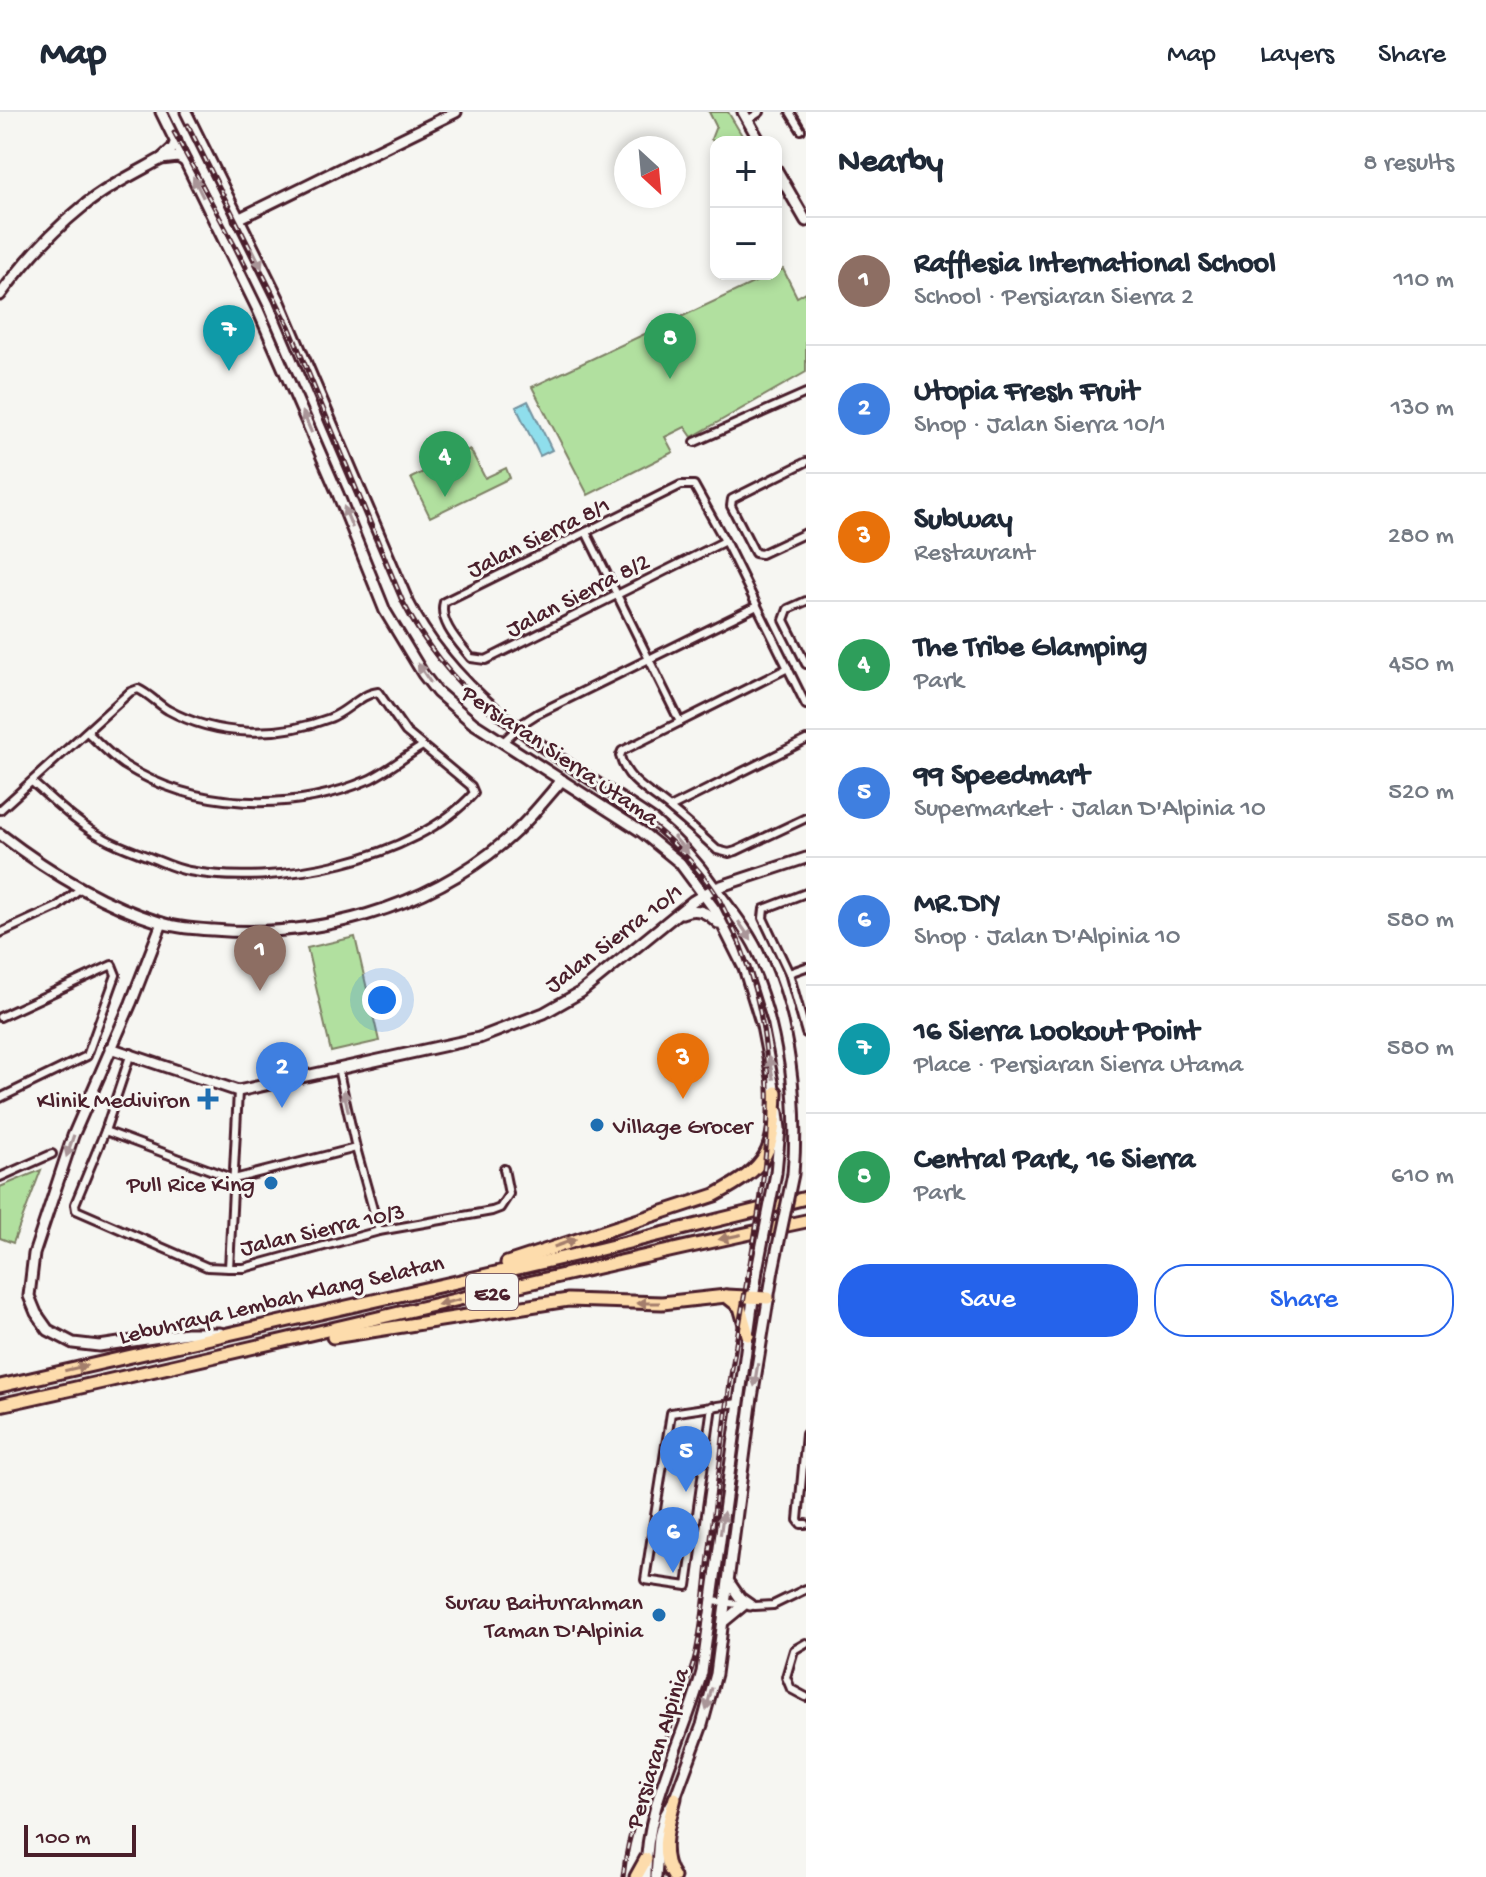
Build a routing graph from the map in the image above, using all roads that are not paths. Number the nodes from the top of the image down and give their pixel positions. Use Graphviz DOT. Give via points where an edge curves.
graph roads {
  1 [pos="161,112"];
  2 [pos="186,112"];
  3 [pos="456,112"];
  4 [pos="760,112"];
  5 [pos="790,112"];
  6 [pos="746,116"];
  7 [pos="801,130"];
  8 [pos="757,136"];
  9 [pos="176,141"];
  10 [pos="161,159"];
  11 [pos="185,161"];
  12 [pos="782,179"];
  13 [pos="238,219"];
  14 [pos="806,221"];
  15 [pos="0,295"];
  16 [pos="806,393"];
  17 [pos="695,442"];
  18 [pos="806,462"];
  19 [pos="586,532"];
  20 [pos="806,533"];
  21 [pos="725,541"];
  22 [pos="616,594"];
  23 [pos="806,601"];
  24 [pos="757,606"];
  25 [pos="454,635"];
  26 [pos="649,659"];
  27 [pos="806,664"];
  28 [pos="788,668"];
  29 [pos="806,705"];
  30 [pos="680,722"];
  31 [pos="517,728"];
  32 [pos="87,732"];
  33 [pos="806,740"];
  34 [pos="503,742"];
  35 [pos="421,747"];
  36 [pos="574,766"];
  37 [pos="562,780"];
  38 [pos="32,782"];
  39 [pos="670,808"];
  40 [pos="0,810"];
  41 [pos="806,818"];
  42 [pos="0,834"];
  43 [pos="806,858"];
  44 [pos="739,881"];
  45 [pos="81,888"];
  46 [pos="715,888"];
  47 [pos="806,893"];
  48 [pos="704,894"];
  49 [pos="728,906"];
  50 [pos="675,917"];
  51 [pos="162,923"];
  52 [pos="727,930"];
  53 [pos="0,933"];
  54 [pos="806,967"];
  55 [pos="789,973"];
  56 [pos="0,1017"];
  57 [pos="806,1033"];
  58 [pos="110,1048"];
  59 [pos="131,1053"];
  60 [pos="338,1067"];
  61 [pos="238,1091"];
  62 [pos="776,1092"];
  63 [pos="0,1098"];
  64 [pos="105,1131"];
  65 [pos="356,1148"];
  66 [pos="52,1154"];
  67 [pos="504,1169"];
  68 [pos="0,1177"];
  69 [pos="234,1179"];
  70 [pos="806,1198"];
  71 [pos="806,1221"];
  72 [pos="379,1231"];
  73 [pos="229,1268"];
  74 [pos="757,1270"];
  75 [pos="773,1270"];
  76 [pos="465,1278"];
  77 [pos="726,1296"];
  78 [pos="751,1298"];
  79 [pos="768,1298"];
  80 [pos="232,1333"];
  81 [pos="748,1335"];
  82 [pos="179,1365"];
  83 [pos="0,1386"];
  84 [pos="738,1403"];
  85 [pos="0,1405"];
  86 [pos="712,1406"];
  87 [pos="806,1434"];
  88 [pos="806,1524"];
  89 [pos="729,1582"];
  90 [pos="806,1589"];
  91 [pos="712,1601"];
  92 [pos="725,1602"];
  93 [pos="748,1605"];
  94 [pos="723,1623"];
  95 [pos="806,1643"];
  96 [pos="806,1697"];
  97 [pos="688,1720"];
  98 [pos="702,1725"];
  99 [pos="675,1798"];
  100 [pos="646,1859"];
  101 [pos="636,1877"];
  102 [pos="646,1877"];
  103 [pos="656,1877"];
  104 [pos="674,1877"];
  1 -- 9 [label="main road, Persiaran Sierra Utama"];
  2 -- 13 [label="main road, Persiaran Sierra Utama"];
  3 -- 13 [label="main road"];
  4 -- 6 [label="street"];
  5 -- 7 [label="street"];
  6 -- 8 [label="main road"];
  9 -- 10 [label="main road"];
  9 -- 11 [label="main road, Persiaran Sierra Utama"];
  10 -- 11 [label="main road"];
  10 -- 15 [label="main road" via="82,207"];
  34 -- 11 [label="main road, Persiaran Sierra Utama, one-way" via="437,692 385,611 265,324"];
  12 -- 14 [label="main road"];
  13 -- 31 [label="main road, Persiaran Sierra Utama, one-way" via="279,300 416,618 465,683"];
  16 -- 17 [label="street"];
  18 -- 20 [label="street" via="732,499 731,506 755,553"];
  19 -- 21 [label="street, Jalan Sierra 8/1" via="681,485 694,485"];
  19 -- 22 [label="street"];
  19 -- 25 [label="street, Jalan Sierra 8/1" via="444,602 442,613"];
  21 -- 22 [label="street, Jalan Sierra 8/2"];
  21 -- 24 [label="street"];
  22 -- 25 [label="street, Jalan Sierra 8/2" via="486,660 471,658"];
  22 -- 26 [label="street"];
  23 -- 27 [label="street" via="788,609 784,620"];
  24 -- 26 [label="street"];
  24 -- 28 [label="street"];
  26 -- 30 [label="street"];
  26 -- 31 [label="street"];
  28 -- 29 [label="street"];
  28 -- 30 [label="street"];
  30 -- 39 [label="street" via="620,756 640,787"];
  31 -- 34 [label="street"];
  31 -- 36 [label="main road, Persiaran Sierra Utama"];
  32 -- 35 [label="street" via="143,776 200,798 234,802 332,792 369,779"];
  32 -- 35 [label="street" via="134,689 167,710 218,730 262,732 332,718 374,692"];
  32 -- 38 [label="street"];
  33 -- 39 [label="street"];
  34 -- 37 [label="main road, Persiaran Sierra Utama"];
  35 -- 38 [label="street" via="471,786 471,797 395,847 275,874 189,871 105,839"];
  36 -- 37 [label="street"];
  36 -- 46 [label="main road, Persiaran Sierra Utama, one-way" via="673,836"];
  37 -- 48 [label="main road, Persiaran Sierra Utama" via="664,850"];
  37 -- 51 [label="main road" via="502,844 455,877 379,912 248,933"];
  38 -- 40 [label="street"];
  39 -- 41 [label="street" via="717,850 729,853"];
  42 -- 45 [label="main road"];
  43 -- 44 [label="main road, Jalan Sierra 10/1"];
  44 -- 46 [label="main road, Jalan Sierra 10/1"];
  44 -- 49 [label="main road"];
  45 -- 51 [label="main road"];
  45 -- 53 [label="street" via="57,907"];
  46 -- 48 [label="main road, Jalan Sierra 10/1"];
  46 -- 49 [label="main road, Persiaran Sierra Utama"];
  47 -- 55 [label="street" via="764,909 763,918"];
  48 -- 50 [label="main road, Jalan Sierra 10/1"];
  48 -- 52 [label="main road, Persiaran Sierra Utama"];
  49 -- 75 [label="main road, Persiaran Sierra Utama, one-way, bridge" via="761,957 780,1014 795,1109 793,1174"];
  50 -- 52 [label="main road" via="705,911"];
  50 -- 60 [label="main road, Jalan Sierra 10/1" via="581,992 544,1013 479,1038"];
  51 -- 58 [label="main road"];
  62 -- 52 [label="main road, Persiaran Sierra Utama, one-way" via="751,985"];
  54 -- 55 [label="street"];
  55 -- 57 [label="street"];
  56 -- 63 [label="street" via="112,965 116,975 87,1056"];
  58 -- 59 [label="main road"];
  58 -- 80 [label="main road, one-way" via="73,1136 34,1254 29,1296 36,1313 48,1330 73,1343 99,1346 187,1333"];
  59 -- 61 [label="main road"];
  59 -- 64 [label="street"];
  60 -- 61 [label="main road, Jalan Sierra 10/1"];
  65 -- 60 [label="street, one-way"];
  61 -- 69 [label="street"];
  62 -- 74 [label="main road, Persiaran Sierra Utama, bridge" via="776,1173"];
  76 -- 62 [label="highway, one-way" via="715,1195 745,1179 761,1165 769,1147"];
  64 -- 69 [label="street"];
  64 -- 73 [label="street, Jalan Sierra 10/3" via="76,1210 207,1267"];
  65 -- 69 [label="street"];
  65 -- 72 [label="street"];
  66 -- 68 [label="street"];
  67 -- 72 [label="street, Jalan Sierra 10/3" via="509,1194 500,1208"];
  69 -- 73 [label="street"];
  70 -- 76 [label="highway, Lebuhraya Lembah Klang Selatan / E26"];
  71 -- 82 [label="highway, Lebuhraya Lembah Klang Selatan / E26, one-way"];
  72 -- 73 [label="street, Jalan Sierra 10/3"];
  74 -- 78 [label="main road, Persiaran Alpinia"];
  75 -- 79 [label="main road, Persiaran Alpinia"];
  76 -- 80 [label="highway, Lebuhraya Lembah Klang Selatan / E26"];
  77 -- 78 [label="highway"];
  77 -- 81 [label="highway" via="740,1307"];
  77 -- 82 [label="highway, one-way" via="662,1303 568,1300 526,1305"];
  78 -- 79 [label="highway"];
  78 -- 81 [label="main road, Persiaran Alpinia"];
  79 -- 89 [label="main road, Persiaran Alpinia, one-way"];
  83 -- 80 [label="highway, Lebuhraya Lembah Klang Selatan / E26, one-way"];
  81 -- 84 [label="main road, Persiaran Alpinia"];
  82 -- 85 [label="highway, Lebuhraya Lembah Klang Selatan / E26"];
  84 -- 86 [label="street"];
  91 -- 84 [label="main road, Persiaran Alpinia, one-way"];
  86 -- 86 [label="street" via="687,1586 645,1580 671,1413"];
  87 -- 88 [label="street" via="798,1520"];
  89 -- 92 [label="main road, Persiaran Alpinia"];
  89 -- 93 [label="main road"];
  90 -- 93 [label="street" via="773,1605"];
  91 -- 92 [label="street"];
  91 -- 97 [label="main road, Persiaran Alpinia" via="702,1672"];
  92 -- 93 [label="street"];
  92 -- 94 [label="main road, Persiaran Alpinia"];
  93 -- 94 [label="main road"];
  94 -- 98 [label="main road, Persiaran Alpinia, one-way"];
  95 -- 96 [label="street" via="794,1650 786,1677 791,1689"];
  97 -- 98 [label="main road"];
  97 -- 100 [label="main road, Persiaran Alpinia" via="649,1826"];
  98 -- 99 [label="main road, Persiaran Alpinia"];
  99 -- 103 [label="main road, Persiaran Alpinia" via="659,1837"];
  99 -- 104 [label="highway" via="665,1845"];
  100 -- 101 [label="highway"];
  100 -- 102 [label="main road, Persiaran Alpinia"];
}
